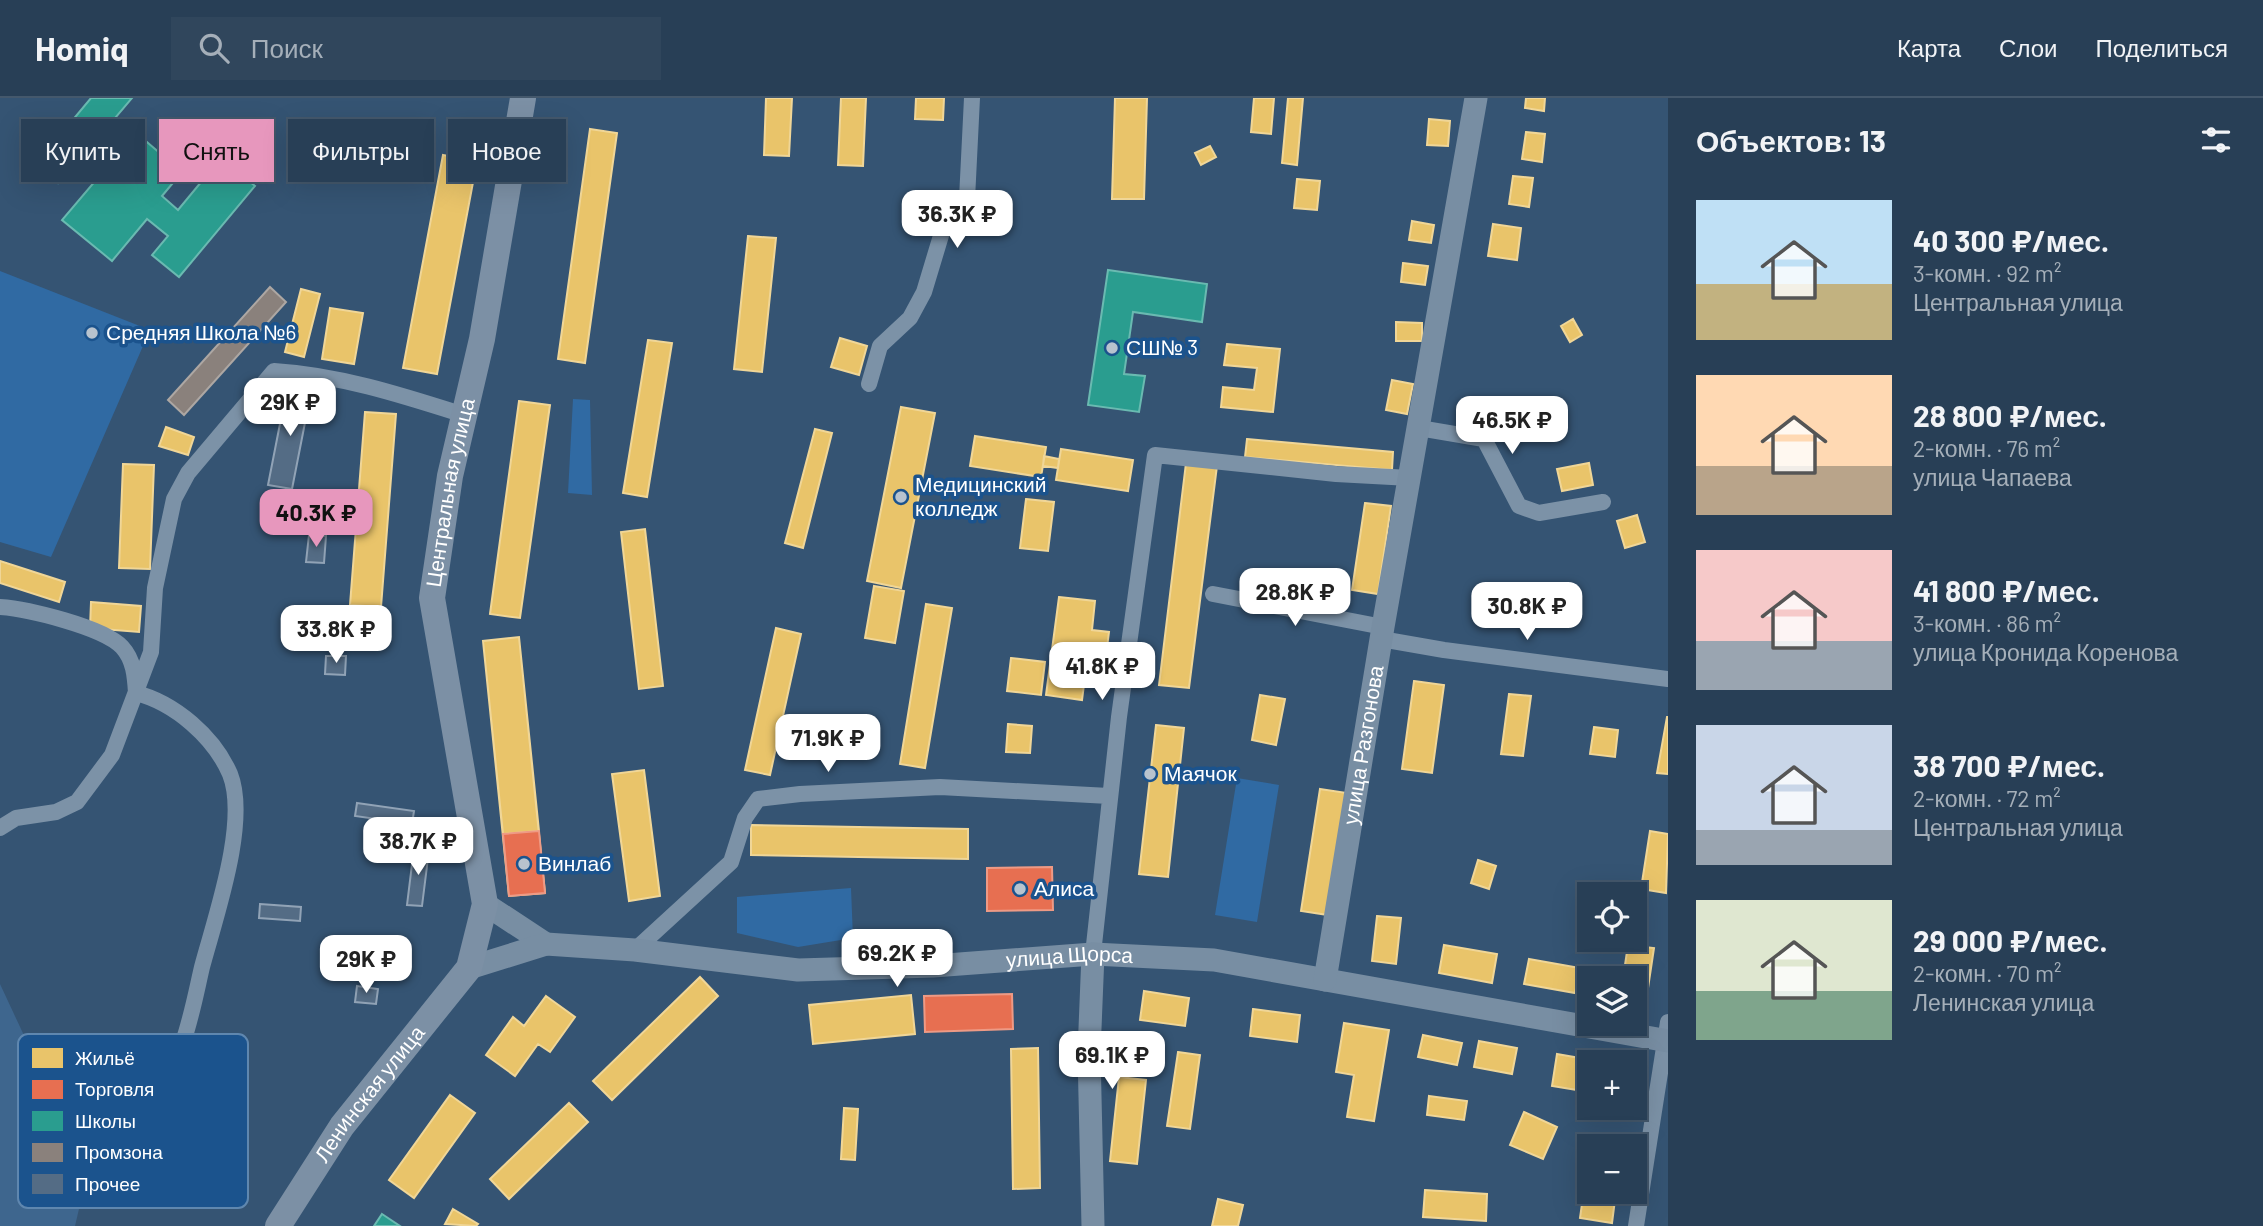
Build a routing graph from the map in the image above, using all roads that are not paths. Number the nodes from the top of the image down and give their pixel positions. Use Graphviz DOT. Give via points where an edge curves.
graph roads {
  1 [pos="523,98"];
  2 [pos="972,98"];
  3 [pos="1476,98"];
  4 [pos="869,384"];
  5 [pos="464,415"];
  6 [pos="1419,428"];
  7 [pos="1410,478"];
  8 [pos="1603,502"];
  9 [pos="1213,594"];
  10 [pos="0,607"];
  11 [pos="1382,633"];
  12 [pos="1668,678"];
  13 [pos="136,693"];
  14 [pos="1109,796"];
  15 [pos="0,828"];
  16 [pos="485,904"];
  17 [pos="546,944"];
  18 [pos="635,950"];
  19 [pos="1093,954"];
  20 [pos="469,968"];
  21 [pos="1325,980"];
  22 [pos="185,1034"];
  23 [pos="1667,1035"];
  24 [pos="278,1226"];
  25 [pos="1093,1226"];
  26 [pos="1636,1226"];
  1 -- 5 [label="main road, Центральная улица" via="482,340"];
  2 -- 4 [label="street" via="967,199 943,229 924,292 910,318 880,346"];
  3 -- 6 [label="street, улица Разгонова"];
  5 -- 13 [label="street" via="312,373 274,371 188,473 174,499 155,588 150,652"];
  5 -- 16 [label="main road, Центральная улица" via="432,598"];
  6 -- 7 [label="street, улица Разгонова"];
  6 -- 8 [label="street" via="1483,439 1519,506 1539,513"];
  7 -- 11 [label="street, улица Разгонова"];
  7 -- 14 [label="street" via="1155,455"];
  9 -- 11 [label="street"];
  10 -- 13 [label="street" via="27,608 64,619 122,646 134,668"];
  11 -- 12 [label="street" via="1444,650"];
  11 -- 21 [label="street, улица Разгонова"];
  13 -- 15 [label="street" via="112,755 77,802 57,812 16,818"];
  13 -- 22 [label="street" via="174,710 211,743 230,776 235,818 229,865"];
  14 -- 18 [label="street" via="940,787 758,799 745,818 731,862"];
  14 -- 19 [label="street"];
  16 -- 17 [label="street"];
  16 -- 20 [label="main road, Центральная улица"];
  17 -- 18 [label="street, улица Щорса"];
  17 -- 20 [label="street, улица Щорса"];
  18 -- 19 [label="street, улица Щорса" via="798,970"];
  19 -- 21 [label="street, улица Щорса" via="1214,960"];
  19 -- 25 [label="street" via="1089,1053"];
  20 -- 24 [label="main road, Ленинская улица" via="342,1126"];
  21 -- 23 [label="street, улица Щорса"];
  23 -- 26 [label="street"];
}
